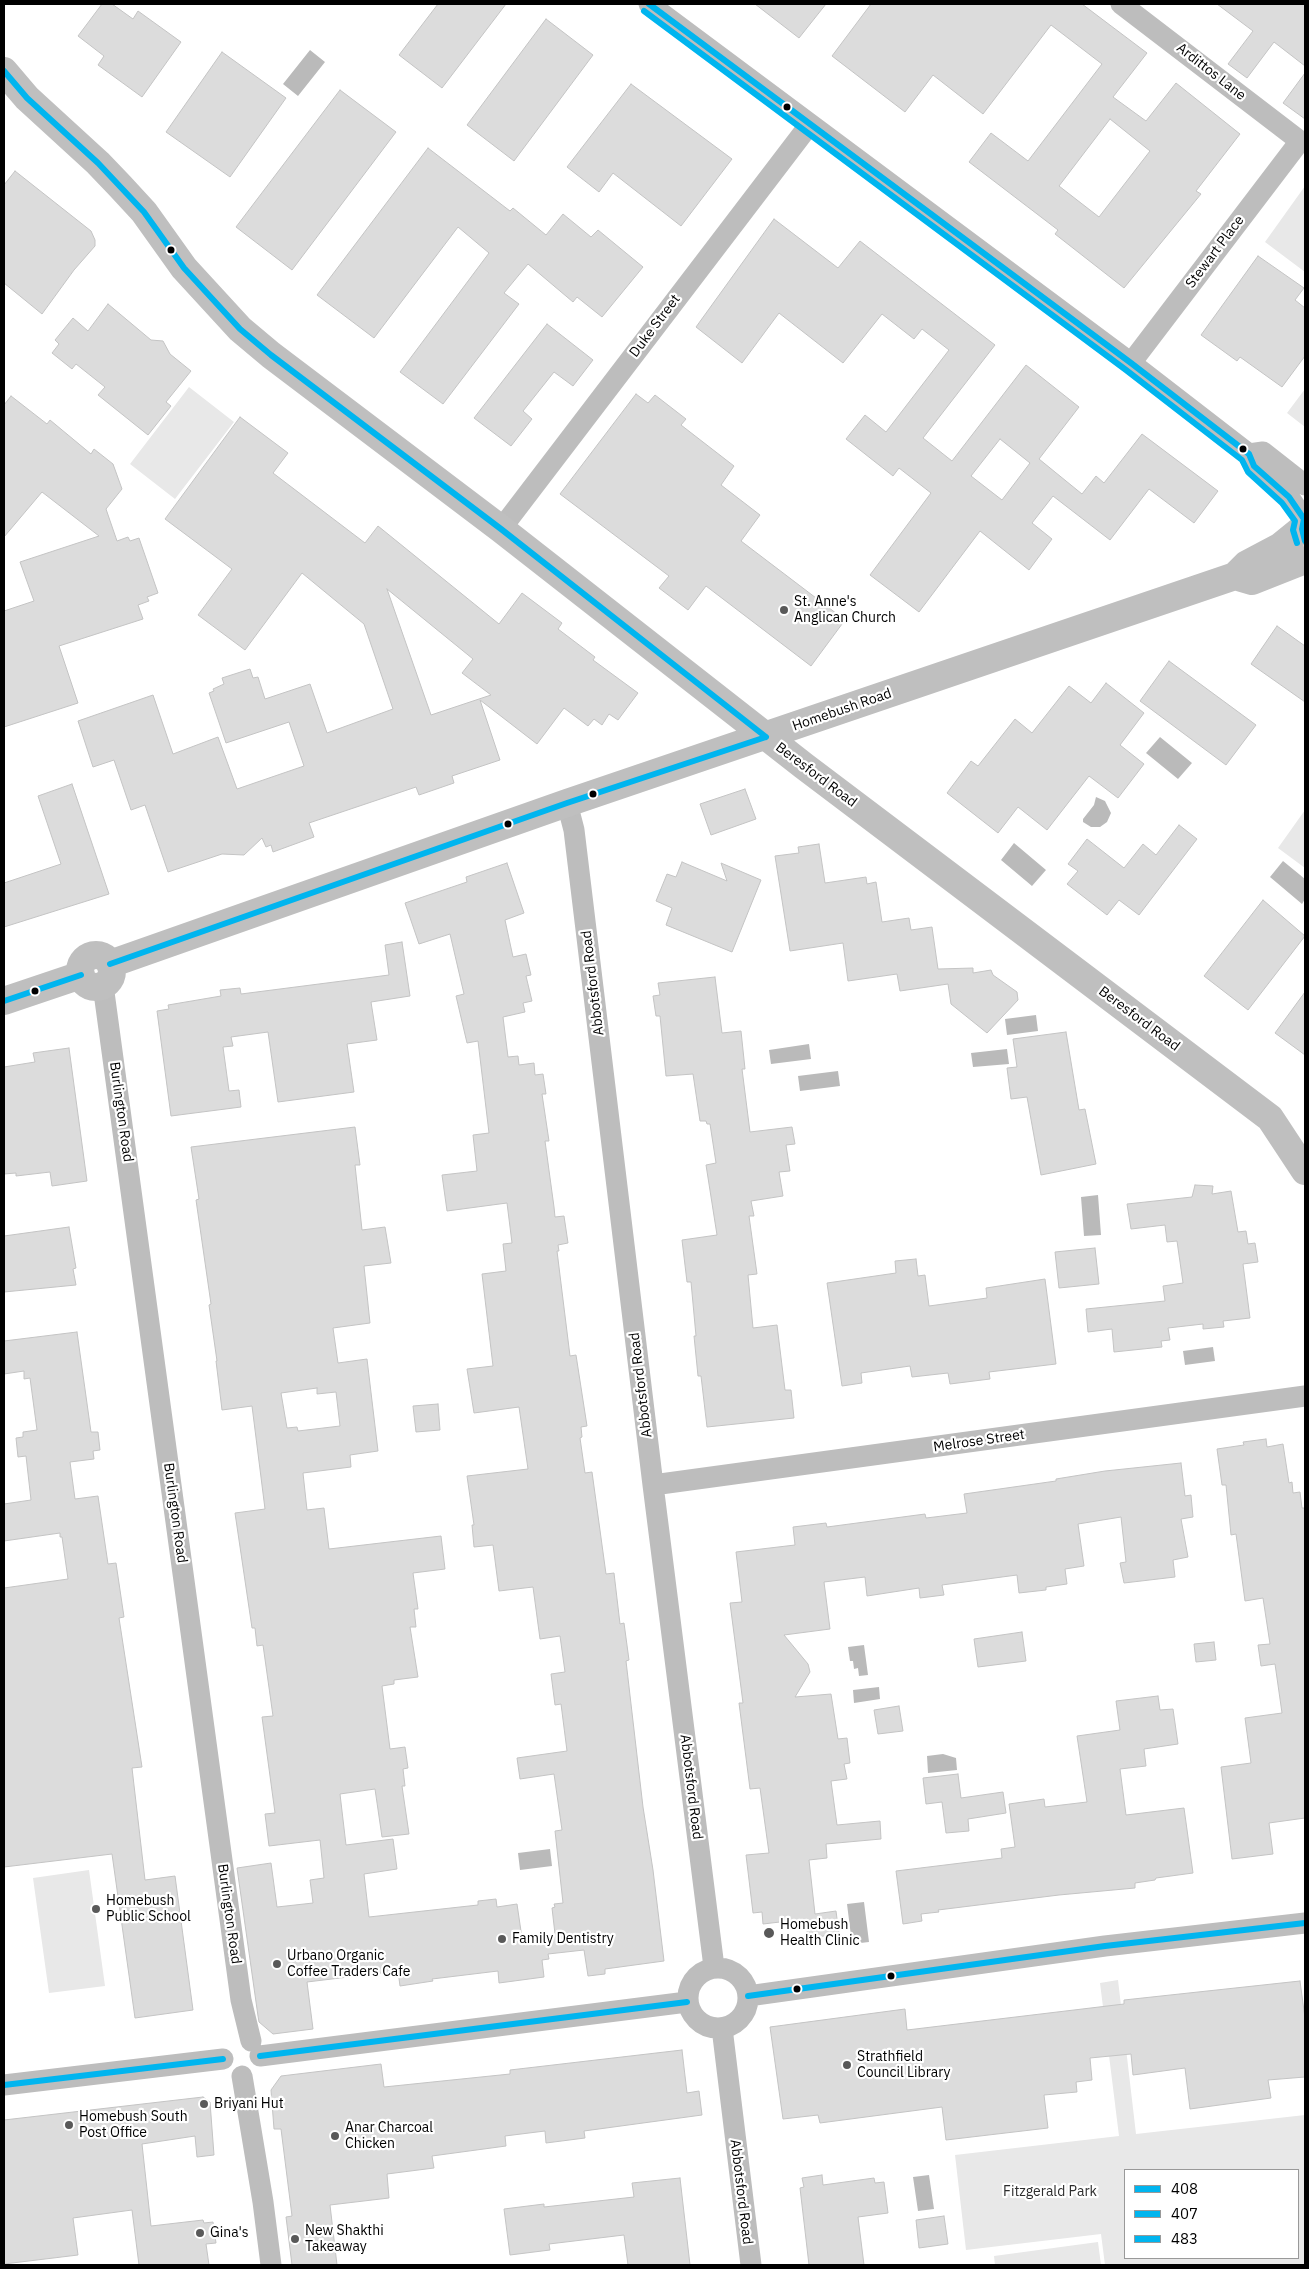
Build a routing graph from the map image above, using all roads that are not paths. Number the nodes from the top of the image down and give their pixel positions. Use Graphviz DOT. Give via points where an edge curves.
graph roads {
  1 [pos="648,4"];
  2 [pos="1121,4"];
  3 [pos="4,71"];
  4 [pos="810,124"];
  5 [pos="1300,141"];
  6 [pos="1131,363"];
  7 [pos="1248,454"];
  8 [pos="1305,485"];
  9 [pos="1304,526"];
  10 [pos="501,529"];
  11 [pos="1305,560"];
  12 [pos="1236,576"];
  13 [pos="766,737"];
  14 [pos="567,803"];
  15 [pos="98,974"];
  16 [pos="4,1001"];
  17 [pos="1305,1171"];
  18 [pos="1305,1396"];
  19 [pos="652,1485"];
  20 [pos="1305,1923"];
  21 [pos="714,1967"];
  22 [pos="748,1996"];
  23 [pos="687,2002"];
  24 [pos="722,2028"];
  25 [pos="256,2048"];
  26 [pos="223,2059"];
  27 [pos="242,2076"];
  28 [pos="4,2085"];
  29 [pos="271,2265"];
  30 [pos="751,2265"];
  1 -- 4 [label="street"];
  2 -- 5 [label="street, Ardittos Lane"];
  3 -- 10 [label="main road, Beresford Road" via="20,91 98,163 144,212 184,268 240,329"];
  4 -- 6 [label="street"];
  4 -- 10 [label="street, Duke Street"];
  5 -- 6 [label="street, Stewart Place"];
  6 -- 7 [label="street"];
  7 -- 8 [label="street" via="1262,452"];
  7 -- 9 [label="street" via="1254,466 1289,497"];
  9 -- 12 [label="main road, Homebush Road" via="1281,546 1247,564"];
  10 -- 13 [label="main road, Beresford Road"];
  11 -- 12 [label="main road, Homebush Road" via="1252,581"];
  12 -- 13 [label="main road, Homebush Road"];
  13 -- 14 [label="main road, Homebush Road"];
  13 -- 17 [label="main road, Beresford Road" via="1270,1118"];
  14 -- 15 [label="main road, Homebush Road"];
  14 -- 19 [label="street, Abbotsford Road" via="574,830"];
  15 -- 16 [label="main road, Homebush Road"];
  15 -- 25 [label="street, Burlington Road" via="241,2000"];
  18 -- 19 [label="street, Melrose Street"];
  19 -- 21 [label="street, Abbotsford Road"];
  20 -- 22 [label="street" via="1095,1947"];
  21 -- 22 [label="street" via="734,1972 746,1987"];
  21 -- 23 [label="street" via="690,1983"];
  22 -- 24 [label="street" via="744,2014 731,2026"];
  23 -- 24 [label="street" via="696,2019 713,2028"];
  23 -- 25 [label="street"];
  24 -- 30 [label="street, Abbotsford Road"];
  25 -- 26 [label="street" via="239,2038 225,2048"];
  25 -- 27 [label="street" via="257,2068"];
  26 -- 27 [label="street" via="227,2069"];
  26 -- 28 [label="street"];
  27 -- 29 [label="street"];
}
